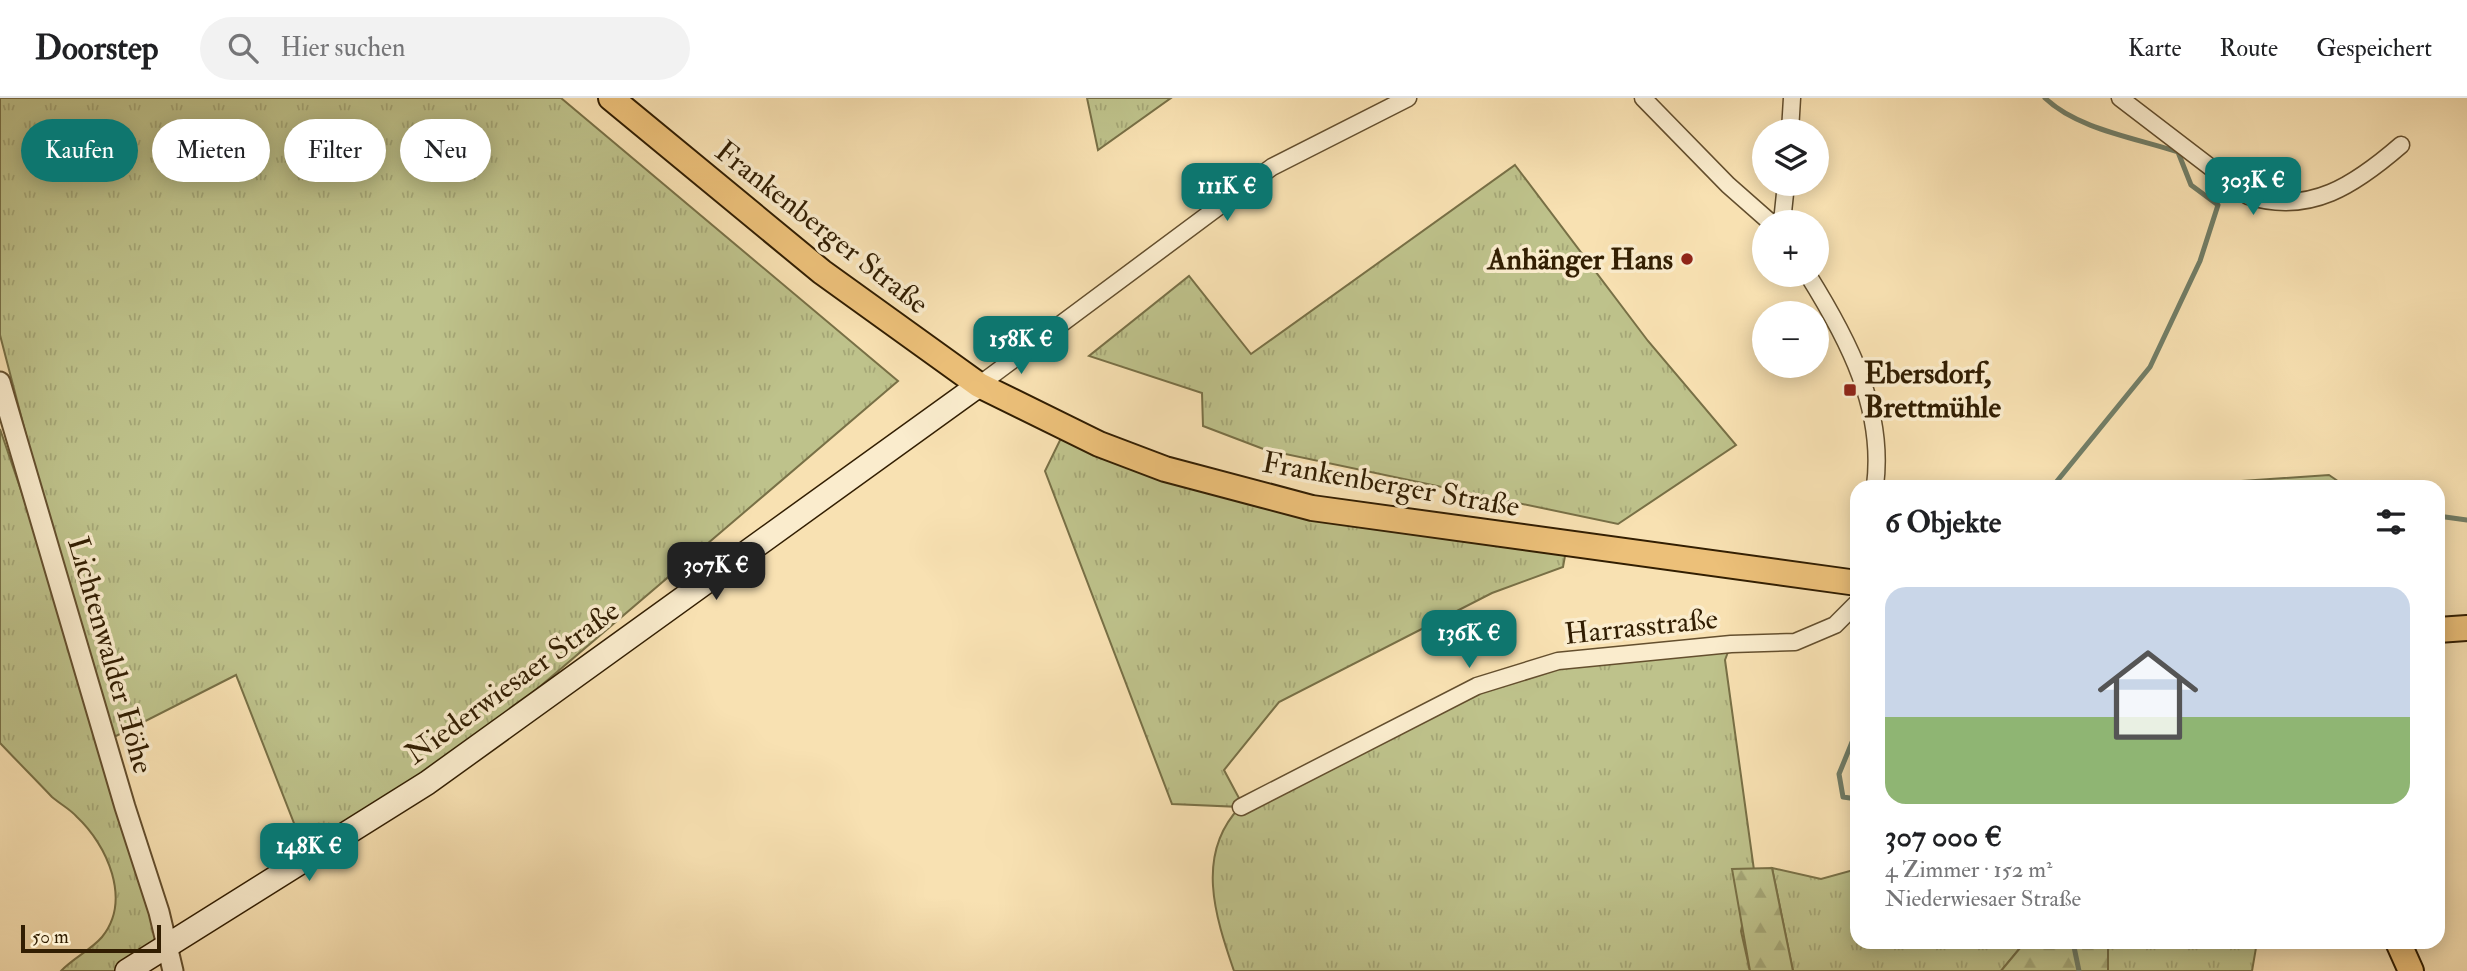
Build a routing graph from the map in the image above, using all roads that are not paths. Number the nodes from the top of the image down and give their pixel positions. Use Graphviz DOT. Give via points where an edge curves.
graph roads {
  1 [pos="611,98"];
  2 [pos="1408,98"];
  3 [pos="1643,98"];
  4 [pos="1792,98"];
  5 [pos="2120,98"];
  6 [pos="1791,119"];
  7 [pos="2401,145"];
  8 [pos="1756,210"];
  9 [pos="1816,287"];
  10 [pos="0,382"];
  11 [pos="979,385"];
  12 [pos="1875,480"];
  13 [pos="1850,582"];
  14 [pos="1850,610"];
  15 [pos="2467,628"];
  16 [pos="2445,629"];
  17 [pos="1241,807"];
  18 [pos="168,943"];
  19 [pos="2401,949"];
  20 [pos="127,971"];
  21 [pos="173,971"];
  22 [pos="2411,971"];
  1 -- 11 [label="main road, Frankenberger Straße" via="822,272"];
  2 -- 11 [label="street, Niederwiesaer Straße" via="1272,167"];
  3 -- 8 [label="street"];
  4 -- 6 [label="street"];
  5 -- 7 [label="street" via="2248,196 2268,202 2307,201 2336,191"];
  9 -- 12 [label="street" via="1843,330 1865,389 1875,429"];
  10 -- 18 [label="street, Lichtenwalder Höhe"];
  11 -- 13 [label="main road, Frankenberger Straße" via="1065,430 1154,465 1312,508"];
  11 -- 18 [label="main road, Niederwiesaer Straße" via="426,783"];
  14 -- 17 [label="street, Harrasstraße" via="1835,625 1795,642 1558,661 1477,686"];
  15 -- 16 [label="main road"];
  18 -- 20 [label="main road, Niederwiesaer Straße"];
  18 -- 21 [label="street, Lichtenwalder Höhe"];
  19 -- 22 [label="main road"];
}
